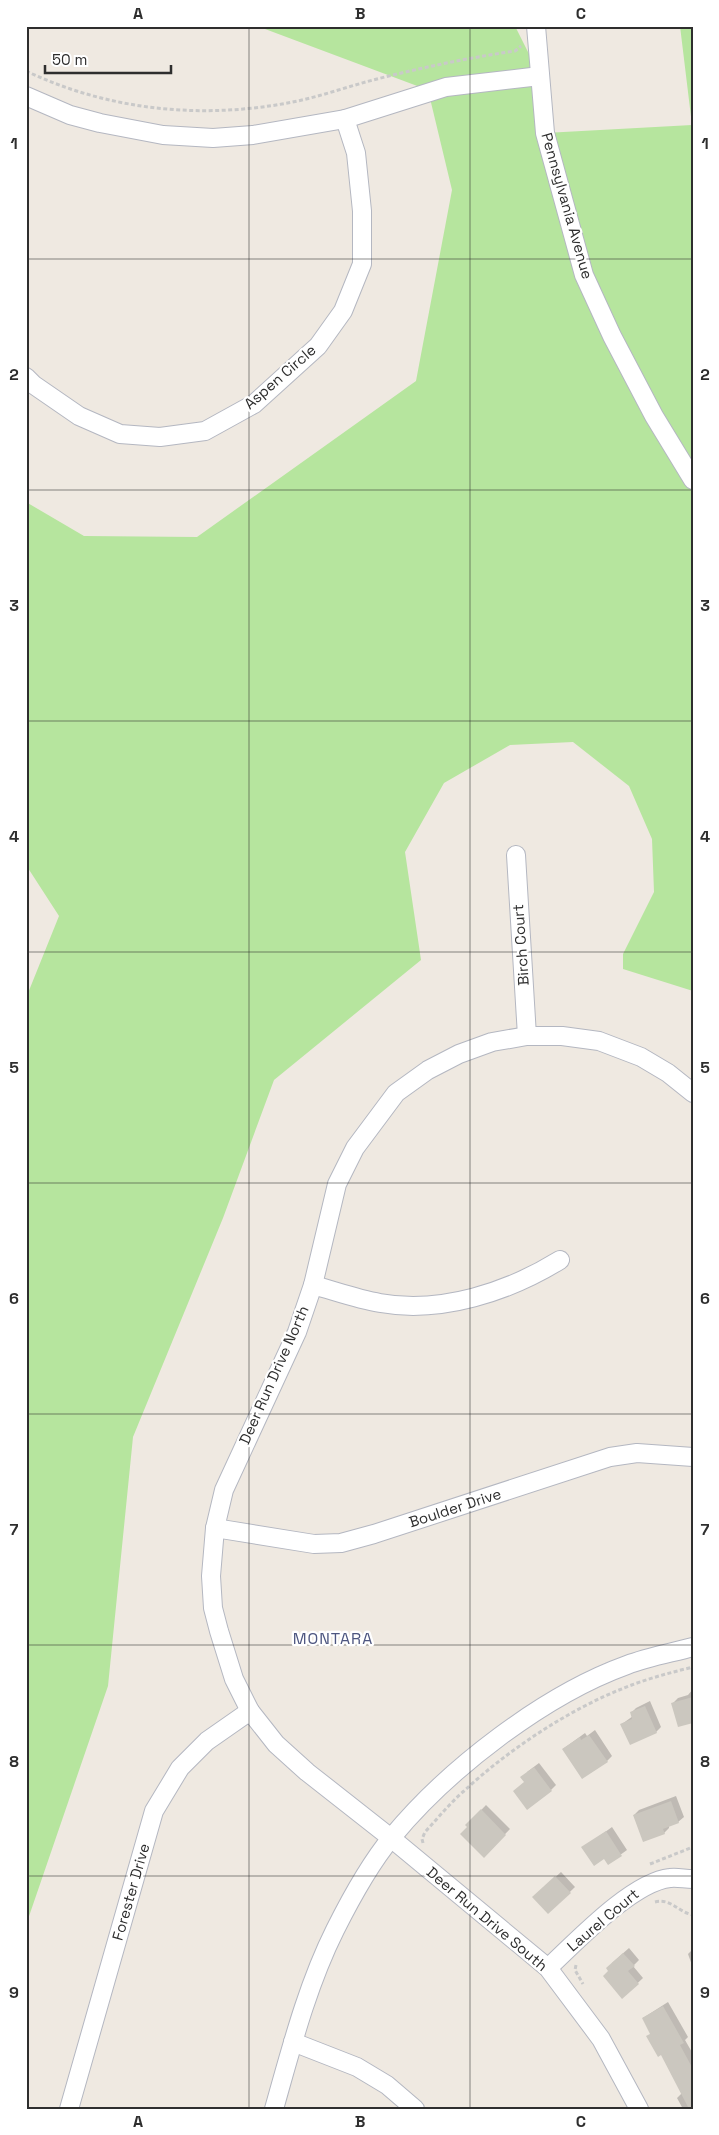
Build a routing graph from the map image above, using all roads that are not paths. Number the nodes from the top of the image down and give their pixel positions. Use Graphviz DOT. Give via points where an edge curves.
graph roads {
  1 [pos="536,26"];
  2 [pos="540,76"];
  3 [pos="26,96"];
  4 [pos="345,119"];
  5 [pos="26,377"];
  6 [pos="693,480"];
  7 [pos="516,855"];
  8 [pos="527,1036"];
  9 [pos="693,1093"];
  10 [pos="560,1260"];
  11 [pos="313,1285"];
  12 [pos="693,1456"];
  13 [pos="215,1528"];
  14 [pos="693,1647"];
  15 [pos="250,1711"];
  16 [pos="391,1838"];
  17 [pos="693,1879"];
  18 [pos="548,1968"];
  19 [pos="293,2042"];
  20 [pos="69,2109"];
  21 [pos="274,2109"];
  22 [pos="415,2109"];
  23 [pos="639,2109"];
  1 -- 2 [label="street, Pennsylvania Avenue"];
  2 -- 4 [label="street" via="446,87"];
  2 -- 6 [label="street, Pennsylvania Avenue" via="545,133 584,275 654,416"];
  3 -- 4 [label="street" via="70,115 163,135 213,138 253,135"];
  4 -- 5 [label="street, Aspen Circle" via="356,153 362,211 362,264 343,311 318,346 254,404 204,431 160,437 120,434 80,416"];
  7 -- 8 [label="street, Birch Court"];
  8 -- 9 [label="street, Deer Run Drive North" via="562,1036 599,1042 641,1057"];
  8 -- 11 [label="street, Deer Run Drive North" via="492,1042 458,1054 396,1093 355,1148 337,1184"];
  10 -- 11 [label="street" via="512,1285 459,1301 421,1306 380,1303"];
  11 -- 13 [label="street, Deer Run Drive North" via="297,1332 227,1481"];
  12 -- 13 [label="street, Boulder Drive" via="637,1453 610,1457 341,1543 314,1544"];
  13 -- 15 [label="street, Deer Run Drive North" via="211,1576 213,1608 234,1679"];
  14 -- 16 [label="street" via="627,1665 576,1688 526,1718 436,1791"];
  15 -- 16 [label="street, Deer Run Drive North" via="276,1744 307,1772"];
  15 -- 20 [label="street, Forester Drive" via="207,1741 180,1768 154,1811"];
  16 -- 18 [label="street, Deer Run Drive South"];
  16 -- 19 [label="street" via="335,1931"];
  17 -- 18 [label="street, Laurel Court" via="669,1878 645,1886 627,1897"];
  18 -- 23 [label="street, Deer Run Drive South" via="601,2038"];
  19 -- 21 [label="street"];
  19 -- 22 [label="street" via="357,2066 387,2085"];
}
